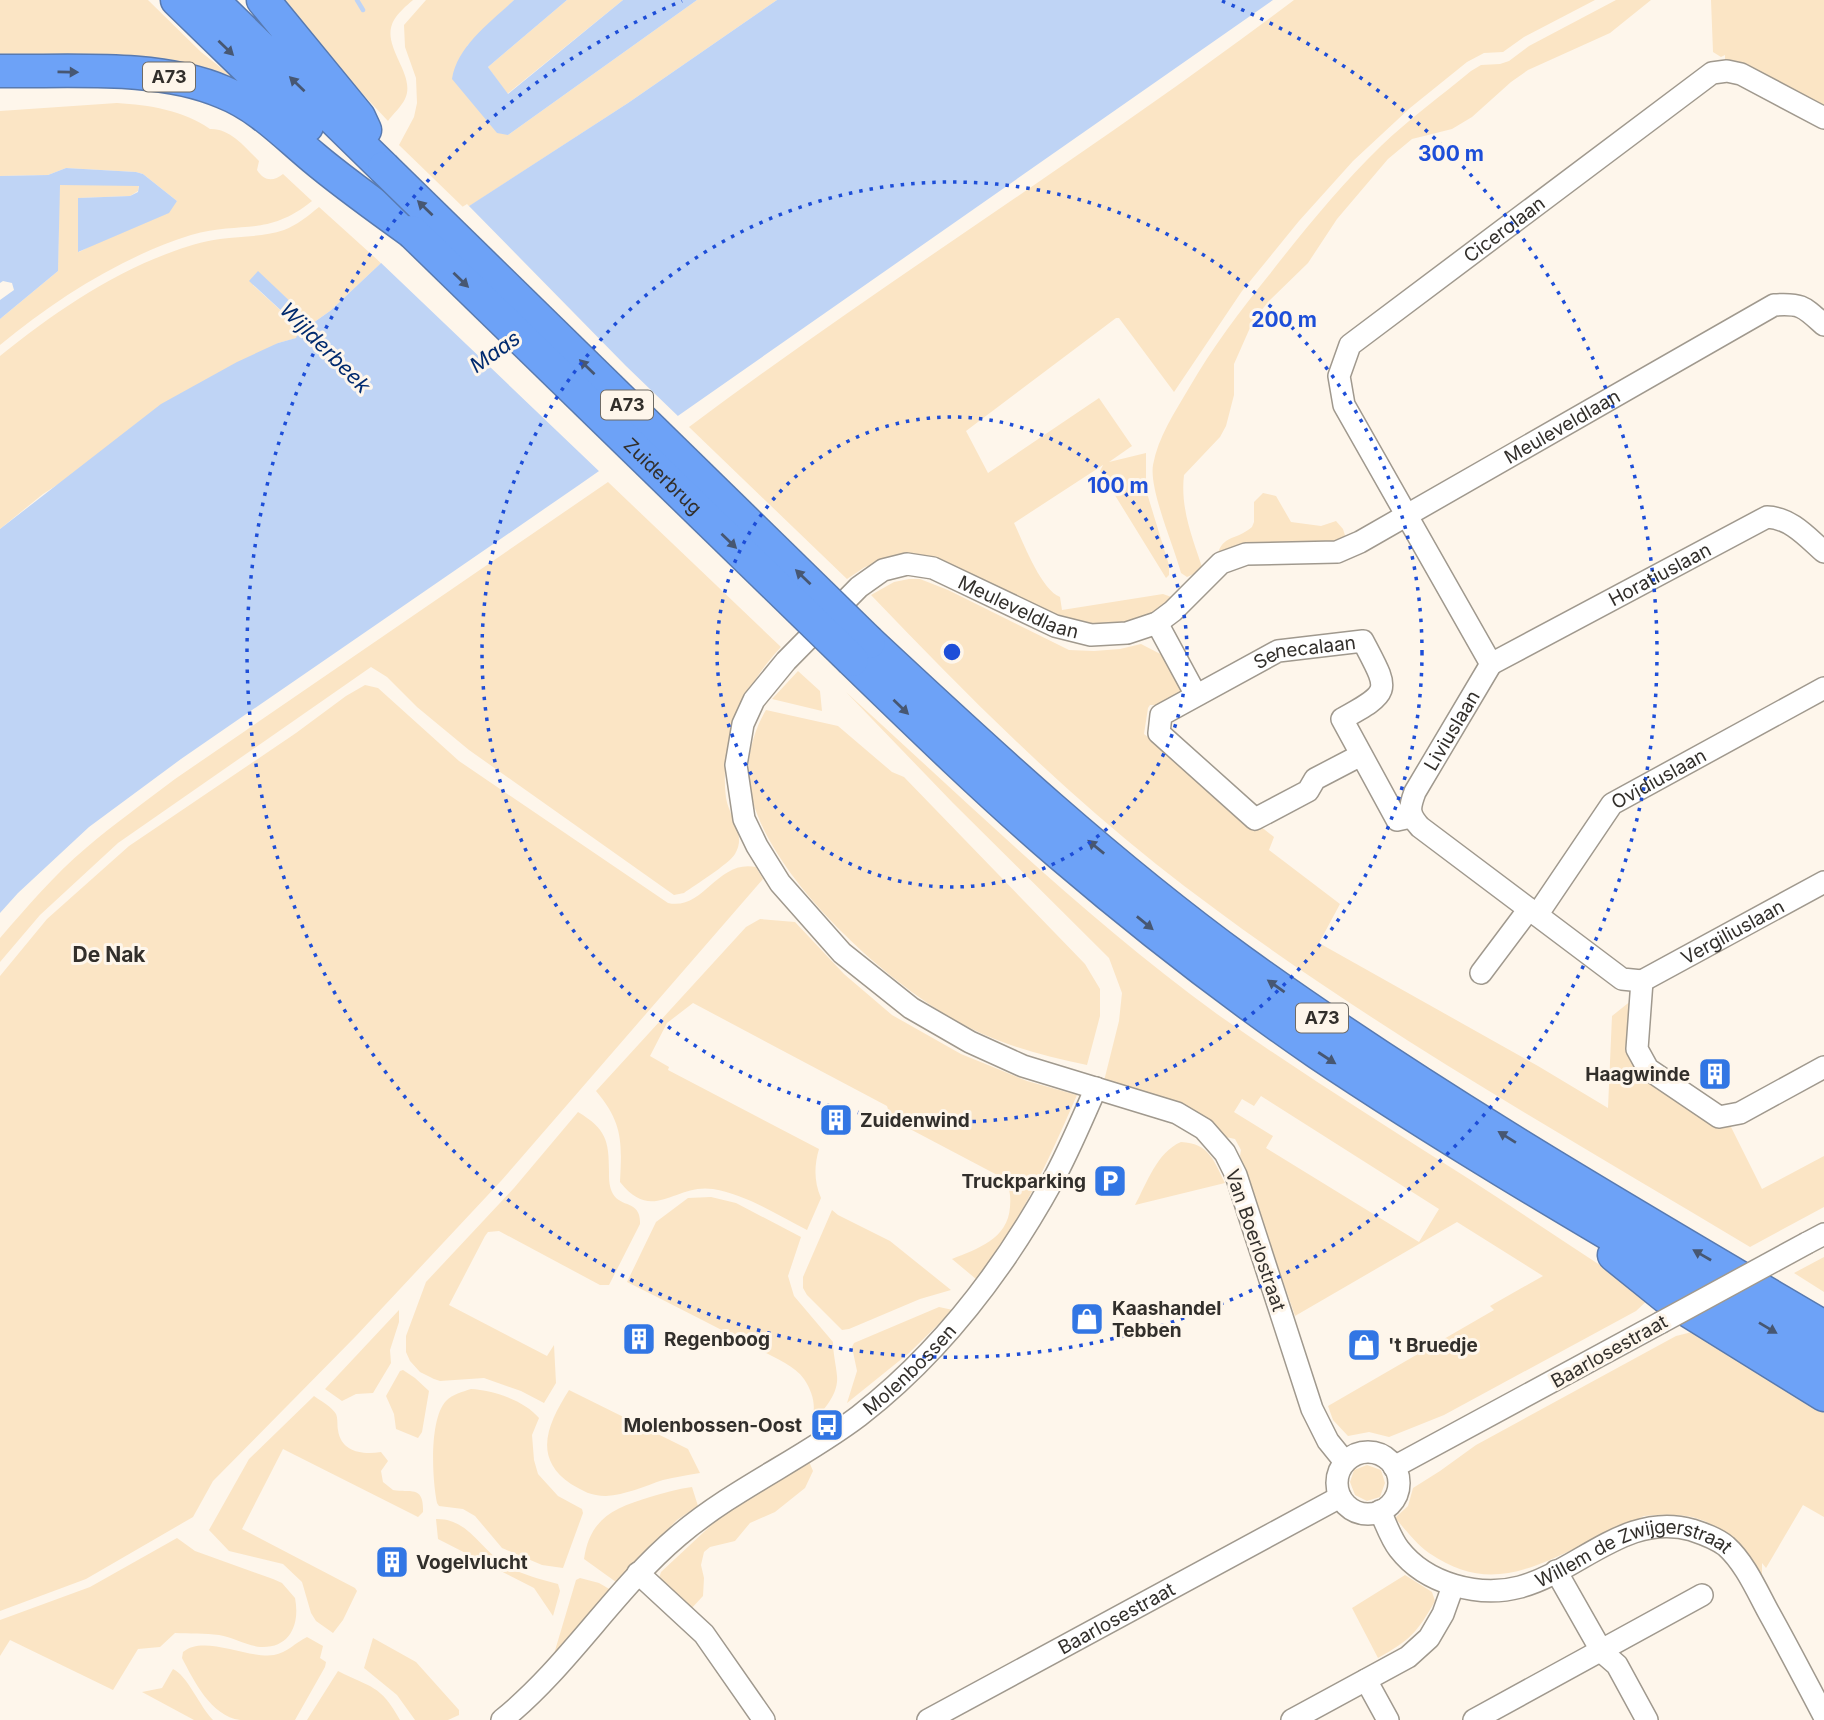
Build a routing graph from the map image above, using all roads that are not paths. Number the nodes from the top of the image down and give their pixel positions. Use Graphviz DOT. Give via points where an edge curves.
graph roads {
  1 [pos="177,0"];
  2 [pos="212,0"];
  3 [pos="264,0"];
  4 [pos="0,71"];
  5 [pos="1824,118"];
  6 [pos="336,138"];
  7 [pos="1824,325"];
  8 [pos="1407,515"];
  9 [pos="1824,552"];
  10 [pos="1157,623"];
  11 [pos="860,651"];
  12 [pos="1491,664"];
  13 [pos="1824,688"];
  14 [pos="1196,695"];
  15 [pos="1361,755"];
  16 [pos="1411,817"];
  17 [pos="1824,882"];
  18 [pos="1533,912"];
  19 [pos="1481,973"];
  20 [pos="1642,981"];
  21 [pos="1824,1067"];
  22 [pos="1096,1088"];
  23 [pos="1520,1180"];
  24 [pos="1816,1239"];
  25 [pos="1824,1327"];
  26 [pos="1824,1361"];
  27 [pos="1824,1395"];
  28 [pos="1345,1462"];
  29 [pos="1394,1467"];
  30 [pos="1340,1497"];
  31 [pos="1380,1511"];
  32 [pos="1556,1571"];
  33 [pos="638,1573"];
  34 [pos="1453,1586"];
  35 [pos="1702,1595"];
  36 [pos="1602,1652"];
  37 [pos="1366,1680"];
  38 [pos="1824,1716"];
  39 [pos="1481,1718"];
  40 [pos="1298,1719"];
  41 [pos="502,1720"];
  42 [pos="764,1720"];
  43 [pos="928,1720"];
  44 [pos="1388,1720"];
  45 [pos="1647,1720"];
  1 -- 6 [label="highway, A73, one-way"];
  6 -- 2 [label="highway, A73, one-way"];
  3 -- 6 [label="highway, A73"];
  4 -- 6 [label="highway, A73, one-way" via="177,78 223,92 264,115"];
  5 -- 8 [label="street, Cicerolaan" via="1741,74 1712,73 1350,345 1339,376 1344,405"];
  6 -- 11 [label="highway, Zuiderbrug / A73, one-way, bridge" via="412,232"];
  11 -- 6 [label="highway, Zuiderbrug / A73, one-way, bridge" via="384,168"];
  7 -- 8 [label="street, Meuleveldlaan" via="1794,303 1774,305"];
  8 -- 10 [label="street, Meuleveldlaan" via="1336,552 1246,554 1222,563"];
  8 -- 12 [label="street"];
  9 -- 12 [label="street, Horatiuslaan" via="1794,526 1767,517"];
  10 -- 14 [label="street"];
  10 -- 22 [label="street, Meuleveldlaan" via="1128,633 1091,635 1055,626 933,568 907,564 883,570 859,587 754,700 743,724 736,765 744,819 757,846 780,883 842,953 911,1008 970,1042 1023,1066"];
  11 -- 23 [label="highway, A73, one-way" via="993,794 1164,938 1318,1053"];
  25 -- 11 [label="highway, A73, one-way" via="1471,1115 1241,961"];
  12 -- 16 [label="street, Liviuslaan" via="1415,793"];
  13 -- 18 [label="street, Ovidiuslaan" via="1612,804"];
  14 -- 15 [label="street, Senecalaan" via="1161,715 1159,733 1255,819"];
  14 -- 15 [label="street, Senecalaan" via="1278,651 1363,641 1382,678 1383,691 1375,701 1342,719"];
  15 -- 16 [label="street, Senecalaan" via="1397,820"];
  16 -- 18 [label="street"];
  17 -- 20 [label="street, Vergiliuslaan"];
  18 -- 19 [label="street"];
  18 -- 20 [label="street" via="1622,979"];
  20 -- 21 [label="street" via="1637,1049 1647,1069 1719,1117 1740,1112"];
  22 -- 28 [label="street, Van Boerlostraat" via="1177,1112 1204,1129 1225,1153 1312,1409"];
  22 -- 33 [label="street, Molenbossen" via="1025,1230 997,1271 920,1362 815,1447 679,1535"];
  23 -- 26 [label="highway, A73, one-way"];
  23 -- 27 [label="highway, A73" via="1666,1297"];
  24 -- 29 [label="street, Baarlosestraat, bridge"];
  28 -- 29 [label="street" via="1368,1452 1384,1456"];
  28 -- 30 [label="street" via="1337,1478"];
  29 -- 31 [label="street" via="1397,1492"];
  30 -- 31 [label="street" via="1356,1512"];
  30 -- 43 [label="street, Baarlosestraat"];
  31 -- 34 [label="street, Willem de Zwijgerstraat" via="1399,1550 1422,1570"];
  32 -- 34 [label="street, Willem de Zwijgerstraat" via="1520,1587 1486,1590"];
  32 -- 36 [label="street"];
  32 -- 38 [label="street, Willem de Zwijgerstraat" via="1630,1532 1681,1527 1707,1535 1726,1547 1748,1574"];
  33 -- 41 [label="street, Molenbossen" via="586,1636"];
  33 -- 42 [label="street" via="704,1634"];
  34 -- 37 [label="street" via="1429,1638 1408,1657"];
  35 -- 36 [label="street"];
  36 -- 39 [label="street"];
  36 -- 45 [label="street" via="1616,1665"];
  37 -- 40 [label="street"];
  37 -- 44 [label="street"];
}
